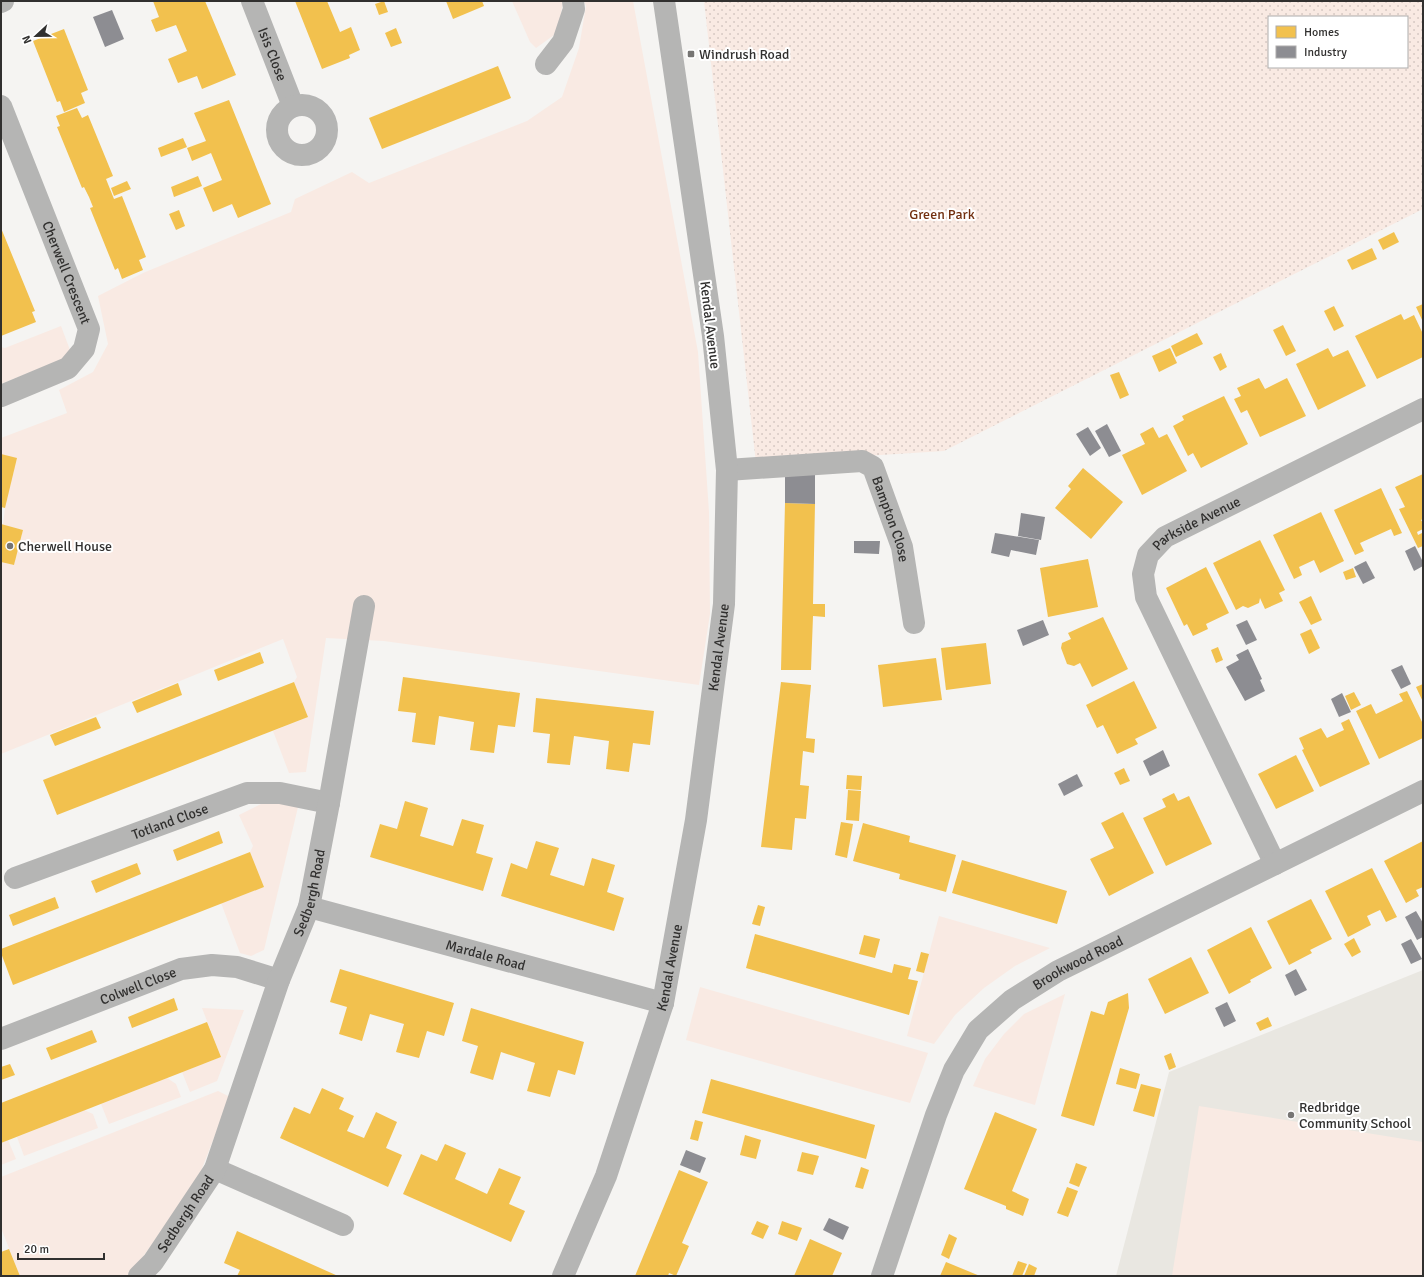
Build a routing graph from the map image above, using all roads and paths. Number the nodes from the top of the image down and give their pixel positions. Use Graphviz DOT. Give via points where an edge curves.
graph roads {
  1 [pos="252,1"];
  2 [pos="573,1"];
  3 [pos="664,1"];
  4 [pos="546,64"];
  5 [pos="1,106"];
  6 [pos="293,106"];
  7 [pos="1,396"];
  8 [pos="1423,409"];
  9 [pos="726,470"];
  10 [pos="364,606"];
  11 [pos="914,623"];
  12 [pos="1423,791"];
  13 [pos="329,803"];
  14 [pos="1275,864"];
  15 [pos="15,878"];
  16 [pos="308,907"];
  17 [pos="279,980"];
  18 [pos="663,1003"];
  19 [pos="1,1039"];
  20 [pos="215,1169"];
  21 [pos="343,1225"];
  22 [pos="139,1276"];
  23 [pos="563,1276"];
  24 [pos="882,1276"];
  1 -- 6 [label="street, Isis Close"];
  2 -- 4 [label="street" via="574,9 563,42"];
  3 -- 9 [label="street, Kendal Avenue" via="713,336"];
  5 -- 7 [label="street, Cherwell Crescent" via="89,328 84,350 68,368"];
  8 -- 14 [label="street, Parkside Avenue" via="1165,537 1148,555 1143,574 1146,597"];
  9 -- 11 [label="street, Bampton Close" via="862,461 872,467 902,547"];
  9 -- 18 [label="street, Kendal Avenue" via="724,604 696,820"];
  10 -- 13 [label="street, Sedbergh Road"];
  12 -- 14 [label="street, Brookwood Road"];
  13 -- 15 [label="street, Totland Close" via="280,793 247,793"];
  13 -- 16 [label="street, Sedbergh Road"];
  14 -- 24 [label="street, Brookwood Road" via="1058,971 1012,1000 978,1030 954,1070 936,1115"];
  16 -- 17 [label="street, Sedbergh Road"];
  16 -- 18 [label="street, Mardale Road"];
  17 -- 19 [label="street, Colwell Close" via="237,967 212,965 181,969"];
  17 -- 20 [label="street, Sedbergh Road"];
  18 -- 23 [label="street, Kendal Avenue" via="606,1176"];
  20 -- 21 [label="street, Sedbergh Road"];
  20 -- 22 [label="street, Sedbergh Road" via="153,1262"];
}
